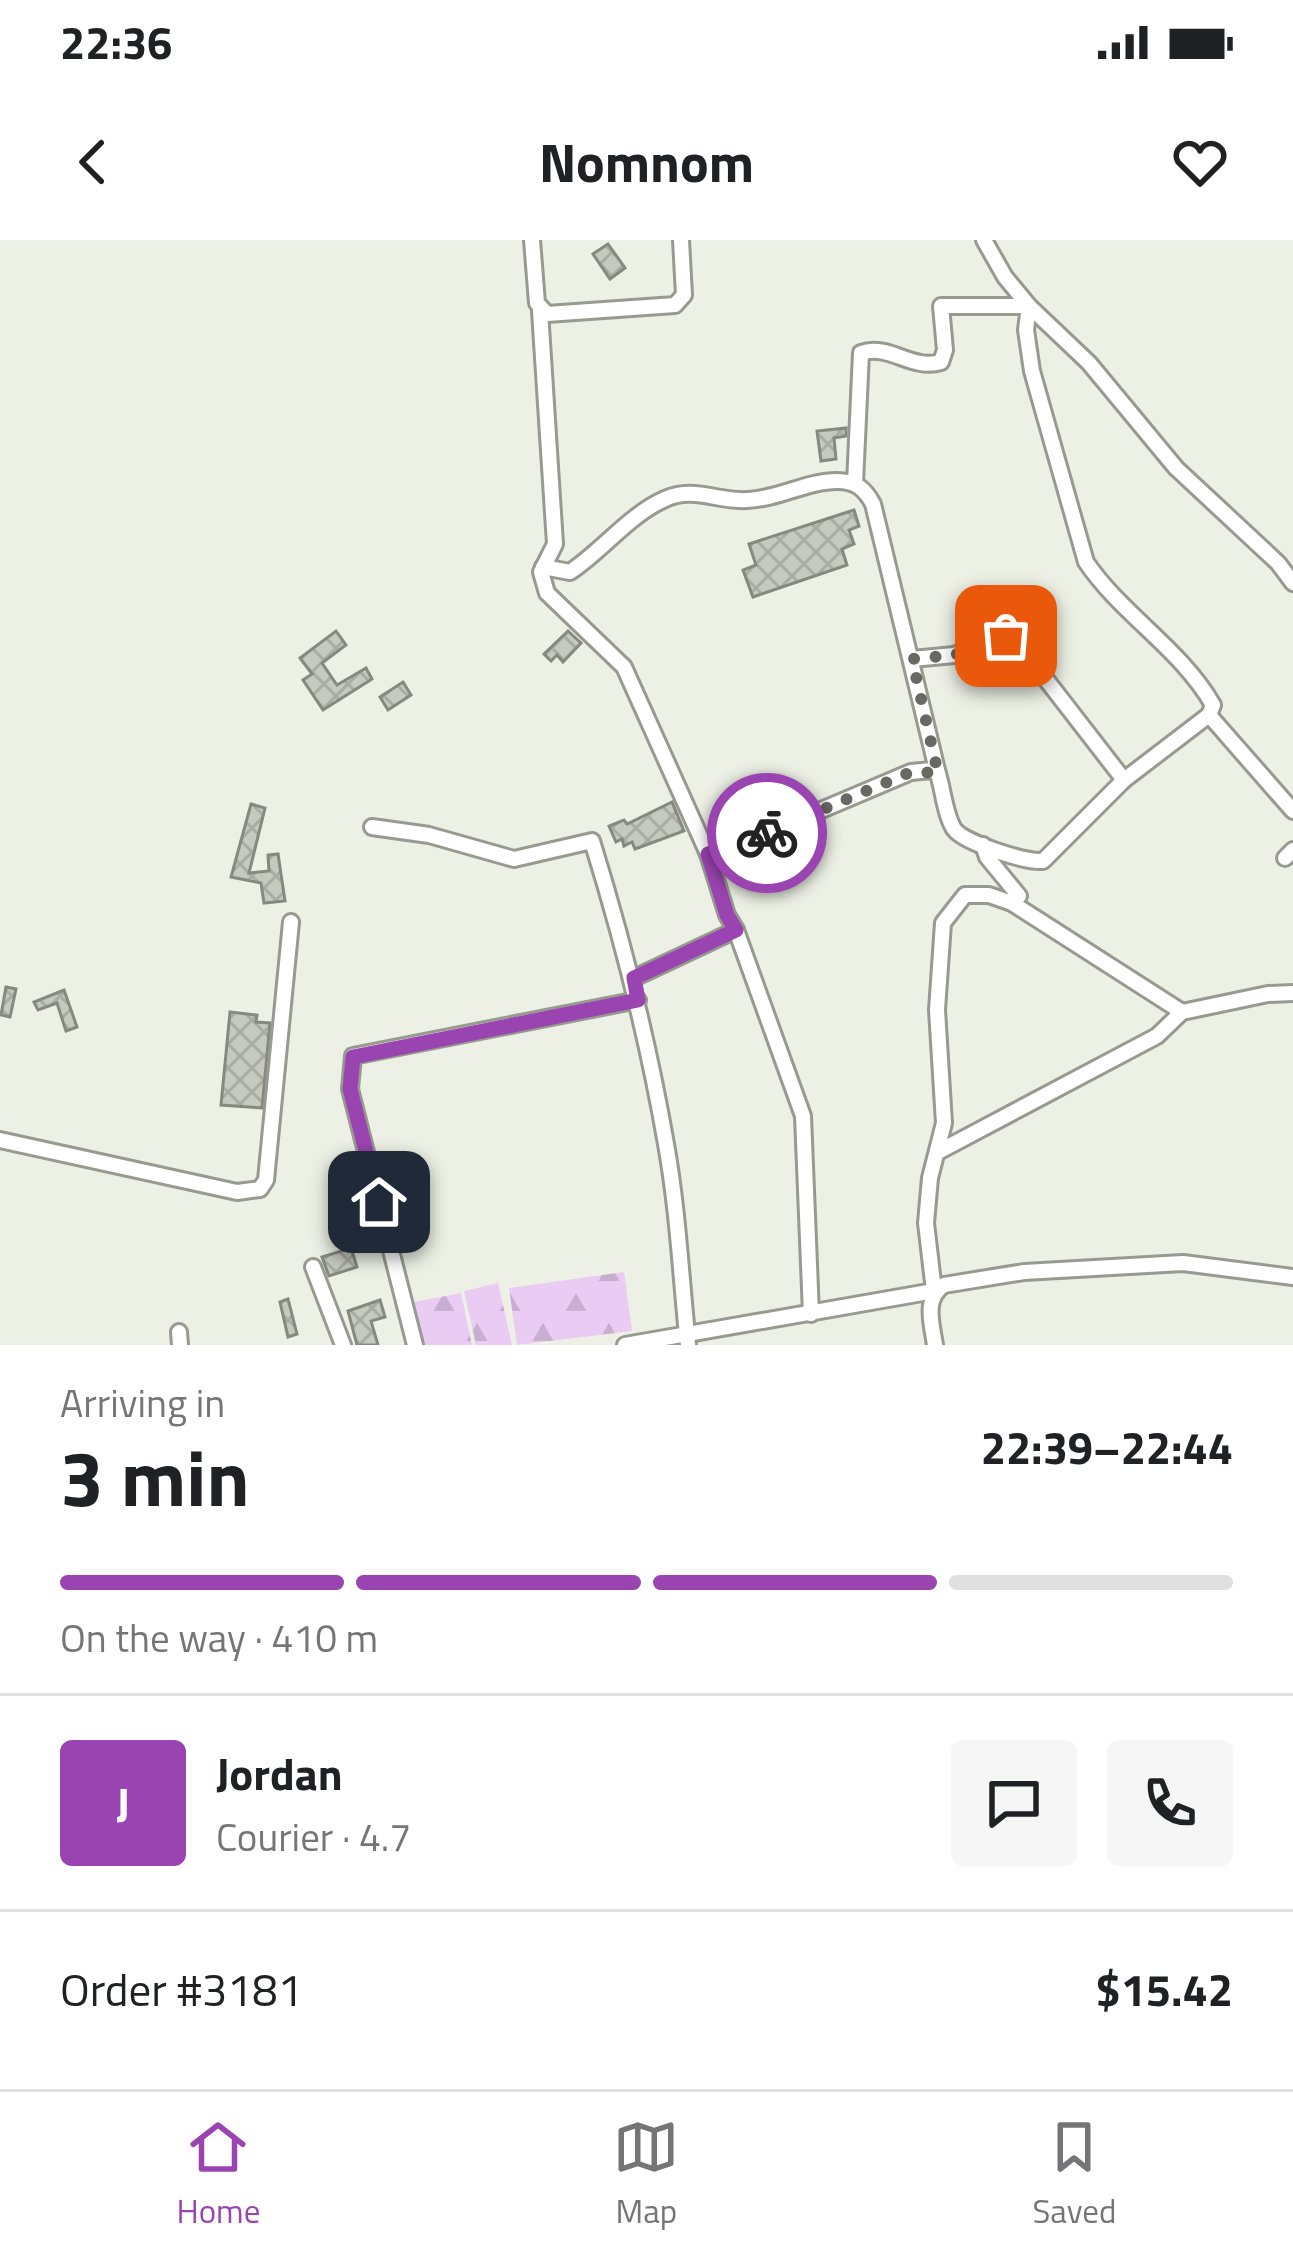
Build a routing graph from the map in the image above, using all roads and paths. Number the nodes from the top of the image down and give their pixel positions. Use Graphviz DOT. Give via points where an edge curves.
graph roads {
  1 [pos="532,240"];
  2 [pos="681,240"];
  3 [pos="984,240"];
  4 [pos="1029,307"];
  5 [pos="540,310"];
  6 [pos="855,484"];
  7 [pos="543,567"];
  8 [pos="1293,583"];
  9 [pos="912,659"];
  10 [pos="1209,715"];
  11 [pos="938,773"];
  12 [pos="1124,780"];
  13 [pos="1293,811"];
  14 [pos="372,827"];
  15 [pos="982,844"];
  16 [pos="708,854"];
  17 [pos="1012,903"];
  18 [pos="291,922"];
  19 [pos="736,930"];
  20 [pos="634,978"];
  21 [pos="1293,993"];
  22 [pos="638,1000"];
  23 [pos="1182,1012"];
  24 [pos="0,1140"];
  25 [pos="938,1152"];
  26 [pos="313,1267"];
  27 [pos="1293,1277"];
  28 [pos="934,1292"];
  29 [pos="811,1314"];
  30 [pos="688,1340"];
  31 [pos="343,1345"];
  32 [pos="415,1345"];
  33 [pos="625,1345"];
  34 [pos="935,1345"];
  1 -- 5 [label="street"];
  2 -- 5 [label="street" via="684,295 675,305"];
  3 -- 4 [label="street"];
  4 -- 6 [label="street" via="941,306 945,350 941,362 927,366 883,350 861,353"];
  4 -- 8 [label="street"];
  4 -- 10 [label="street" via="1032,371 1086,562 1196,676 1213,704"];
  5 -- 7 [label="street" via="555,544"];
  6 -- 7 [label="street" via="740,501 681,493 570,572"];
  6 -- 9 [label="street" via="874,504"];
  7 -- 16 [label="street" via="547,593 624,667"];
  9 -- 11 [label="street"];
  9 -- 12 [label="street" via="1014,638"];
  10 -- 12 [label="street"];
  10 -- 13 [label="street"];
  11 -- 15 [label="street" via="955,830"];
  11 -- 16 [label="street" via="911,772"];
  12 -- 15 [label="street" via="1043,861"];
  14 -- 20 [label="street" via="514,859 592,841"];
  15 -- 17 [label="street" via="1016,887"];
  16 -- 19 [label="street"];
  17 -- 23 [label="street"];
  17 -- 25 [label="street" via="965,895 943,923"];
  18 -- 24 [label="street" via="260,1189 237,1192"];
  19 -- 20 [label="street"];
  19 -- 29 [label="street" via="802,1116"];
  20 -- 22 [label="street"];
  21 -- 23 [label="street"];
  22 -- 30 [label="street" via="667,1145"];
  22 -- 32 [label="street" via="353,1057 350,1089"];
  23 -- 25 [label="street" via="1157,1036"];
  25 -- 28 [label="street" via="926,1223"];
  26 -- 31 [label="street"];
  27 -- 28 [label="street" via="1183,1263 1024,1272"];
  28 -- 29 [label="street"];
  28 -- 34 [label="street"];
  29 -- 30 [label="street"];
  30 -- 33 [label="street"];
}
